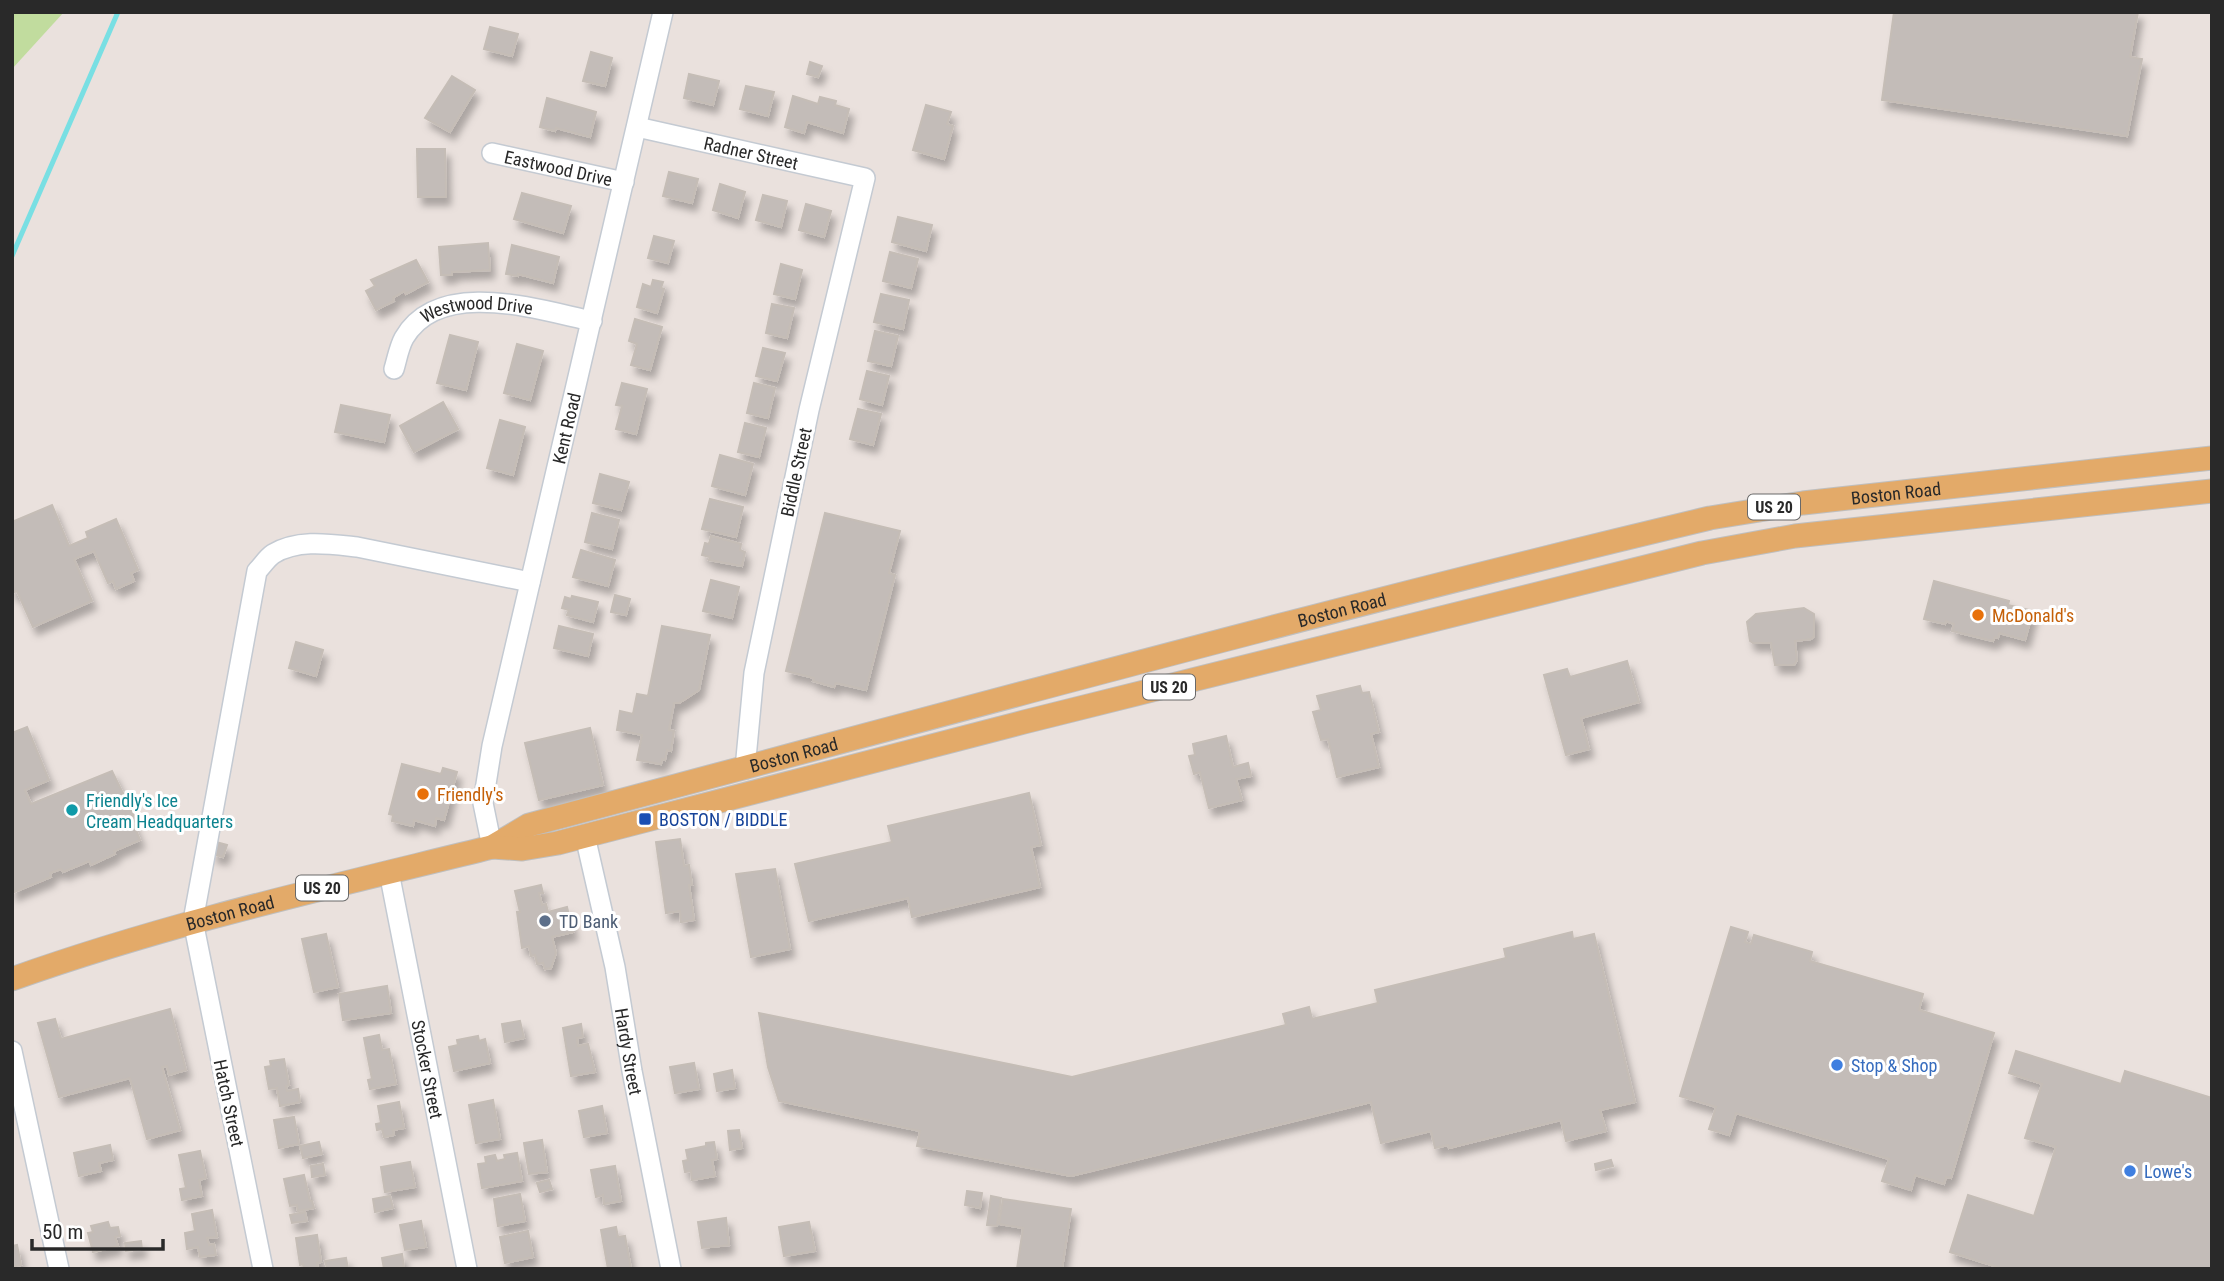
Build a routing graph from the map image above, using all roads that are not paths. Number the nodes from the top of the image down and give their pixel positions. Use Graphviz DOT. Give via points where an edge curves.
graph roads {
  1 [pos="663,12"];
  2 [pos="637,127"];
  3 [pos="492,153"];
  4 [pos="865,178"];
  5 [pos="624,182"];
  6 [pos="592,321"];
  7 [pos="394,369"];
  8 [pos="2212,458"];
  9 [pos="2212,491"];
  10 [pos="530,582"];
  11 [pos="745,769"];
  12 [pos="585,836"];
  13 [pos="492,847"];
  14 [pos="389,872"];
  15 [pos="194,929"];
  16 [pos="12,979"];
  17 [pos="12,1051"];
  18 [pos="59,1269"];
  19 [pos="263,1269"];
  20 [pos="467,1269"];
  21 [pos="671,1269"];
  1 -- 2 [label="street, Kent Road"];
  2 -- 4 [label="street, Radner Street"];
  2 -- 5 [label="street, Kent Road"];
  3 -- 5 [label="street, Eastwood Drive"];
  4 -- 11 [label="street, Biddle Street" via="809,410 754,673"];
  5 -- 6 [label="street, Kent Road"];
  6 -- 7 [label="street, Westwood Drive" via="501,302 458,304 432,313 410,330"];
  6 -- 10 [label="street, Kent Road"];
  8 -- 11 [label="main road, Boston Road / US 20" via="1782,505 1710,518 1125,665"];
  9 -- 12 [label="main road, Boston Road / US 20" via="1733,546"];
  10 -- 13 [label="street, Kent Road" via="486,777 484,811"];
  10 -- 15 [label="street" via="357,547 302,544 272,555 257,571"];
  11 -- 13 [label="main road, Boston Road / US 20" via="529,825"];
  12 -- 13 [label="main road, Boston Road / US 20" via="534,848"];
  12 -- 21 [label="street, Hardy Street" via="615,967"];
  13 -- 14 [label="main road, Boston Road / US 20"];
  14 -- 15 [label="main road, Boston Road / US 20"];
  14 -- 20 [label="street, Stocker Street"];
  15 -- 16 [label="main road, Boston Road / US 20"];
  15 -- 19 [label="street, Hatch Street"];
  17 -- 18 [label="street"];
}
